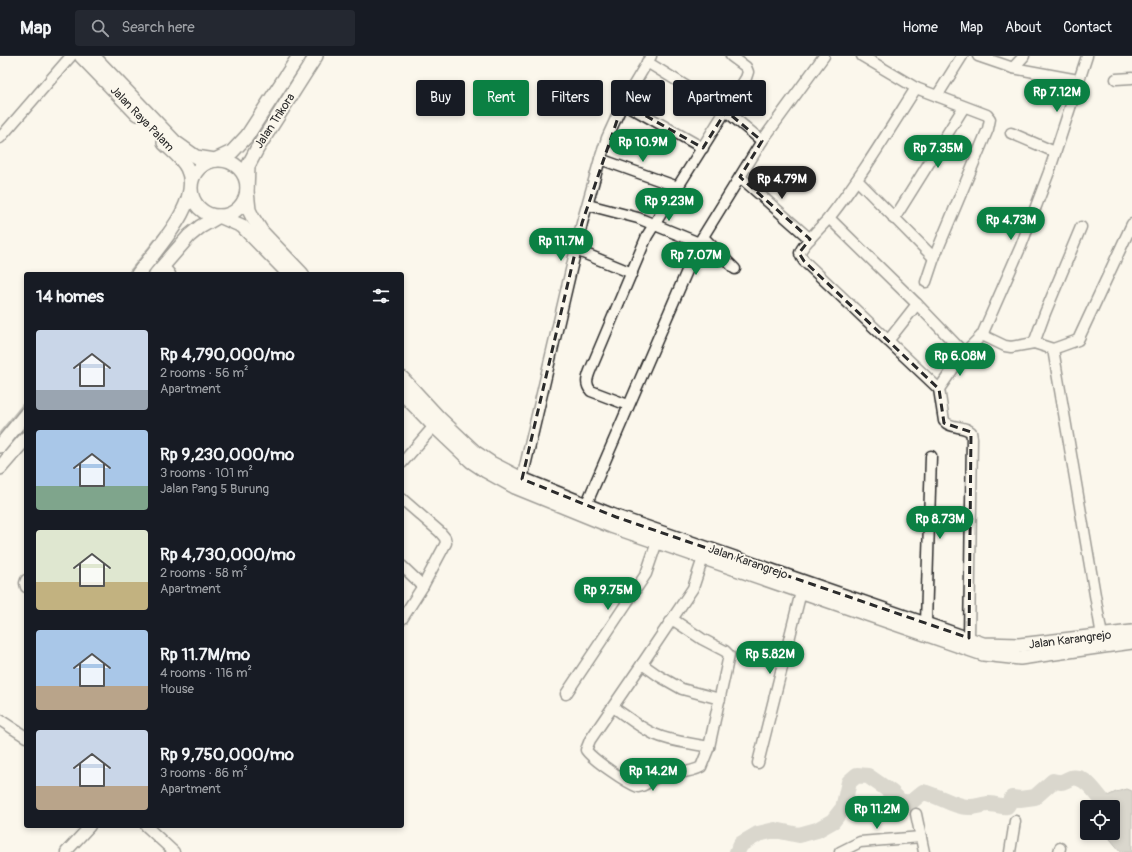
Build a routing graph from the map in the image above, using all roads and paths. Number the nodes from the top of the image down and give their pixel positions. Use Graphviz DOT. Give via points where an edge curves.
graph roads {
  1 [pos="71,56"];
  2 [pos="81,56"];
  3 [pos="93,56"];
  4 [pos="299,56"];
  5 [pos="316,56"];
  6 [pos="731,56"];
  7 [pos="824,56"];
  8 [pos="862,56"];
  9 [pos="962,56"];
  10 [pos="978,56"];
  11 [pos="1024,56"];
  12 [pos="1087,56"];
  13 [pos="649,59"];
  14 [pos="1013,68"];
  15 [pos="1116,78"];
  16 [pos="1132,78"];
  17 [pos="637,80"];
  18 [pos="680,80"];
  19 [pos="745,80"];
  20 [pos="1078,80"];
  21 [pos="916,88"];
  22 [pos="937,96"];
  23 [pos="964,107"];
  24 [pos="617,116"];
  25 [pos="646,116"];
  26 [pos="723,116"];
  27 [pos="732,116"];
  28 [pos="1011,133"];
  29 [pos="0,138"];
  30 [pos="762,141"];
  31 [pos="703,148"];
  32 [pos="1055,152"];
  33 [pos="600,159"];
  34 [pos="215,160"];
  35 [pos="740,177"];
  36 [pos="857,180"];
  37 [pos="678,188"];
  38 [pos="191,189"];
  39 [pos="247,191"];
  40 [pos="588,205"];
  41 [pos="219,216"];
  42 [pos="828,218"];
  43 [pos="894,219"];
  44 [pos="655,224"];
  45 [pos="1132,224"];
  46 [pos="1081,228"];
  47 [pos="810,239"];
  48 [pos="701,240"];
  49 [pos="576,250"];
  50 [pos="934,258"];
  51 [pos="735,269"];
  52 [pos="163,271"];
  53 [pos="140,272"];
  54 [pos="287,272"];
  55 [pos="300,272"];
  56 [pos="632,273"];
  57 [pos="926,282"];
  58 [pos="918,304"];
  59 [pos="982,335"];
  60 [pos="888,341"];
  61 [pos="1034,343"];
  62 [pos="1054,349"];
  63 [pos="964,353"];
  64 [pos="404,380"];
  65 [pos="939,390"];
  66 [pos="404,395"];
  67 [pos="628,405"];
  68 [pos="24,416"];
  69 [pos="434,426"];
  70 [pos="24,444"];
  71 [pos="0,446"];
  72 [pos="931,456"];
  73 [pos="404,461"];
  74 [pos="0,468"];
  75 [pos="522,479"];
  76 [pos="404,501"];
  77 [pos="586,505"];
  78 [pos="659,537"];
  79 [pos="703,558"];
  80 [pos="404,568"];
  81 [pos="423,586"];
  82 [pos="801,592"];
  83 [pos="867,609"];
  84 [pos="404,616"];
  85 [pos="672,619"];
  86 [pos="926,623"];
  87 [pos="1132,632"];
  88 [pos="1102,636"];
  89 [pos="969,638"];
  90 [pos="1132,642"];
  91 [pos="642,664"];
  92 [pos="566,694"];
  93 [pos="720,698"];
  94 [pos="613,707"];
  95 [pos="0,720"];
  96 [pos="24,736"];
  97 [pos="709,747"];
  98 [pos="758,763"];
  99 [pos="916,814"];
  100 [pos="1015,821"];
  101 [pos="88,828"];
  102 [pos="148,828"];
  103 [pos="921,837"];
  104 [pos="66,852"];
  105 [pos="174,852"];
  106 [pos="840,852"];
  107 [pos="924,852"];
  108 [pos="1010,852"];
  1 -- 29 [label="street"];
  2 -- 38 [label="main road, Jalan Raya Palam" via="181,159 187,169"];
  3 -- 34 [label="main road, Jalan Raya Palam" via="175,142 196,157"];
  4 -- 34 [label="main road, Jalan Trikora" via="247,136 232,152"];
  5 -- 39 [label="main road, Jalan Trikora" via="252,158 248,166"];
  6 -- 19 [label="street" via="748,69"];
  7 -- 30 [label="street"];
  8 -- 21 [label="street"];
  9 -- 22 [label="street"];
  10 -- 14 [label="street"];
  11 -- 14 [label="street"];
  12 -- 20 [label="street"];
  13 -- 17 [label="street"];
  13 -- 18 [label="street"];
  14 -- 20 [label="street"];
  15 -- 16 [label="street"];
  20 -- 32 [label="street"];
  21 -- 22 [label="street"];
  21 -- 36 [label="street"];
  22 -- 23 [label="street"];
  23 -- 43 [label="street"];
  23 -- 50 [label="street" via="987,115 990,122"];
  24 -- 33 [label="street"];
  25 -- 31 [label="street"];
  26 -- 31 [label="street"];
  27 -- 30 [label="street"];
  28 -- 32 [label="street"];
  30 -- 35 [label="street"];
  31 -- 37 [label="street"];
  32 -- 59 [label="street" via="1021,246"];
  33 -- 37 [label="street"];
  33 -- 40 [label="street"];
  34 -- 38 [label="main road" via="207,162 197,170"];
  34 -- 39 [label="main road" via="223,160 238,168 243,174"];
  35 -- 47 [label="street"];
  35 -- 48 [label="street"];
  36 -- 42 [label="street"];
  36 -- 43 [label="street"];
  37 -- 44 [label="street"];
  38 -- 41 [label="main road" via="196,205 202,211"];
  38 -- 53 [label="main road" via="176,224"];
  39 -- 41 [label="main road" via="240,206 227,215"];
  39 -- 55 [label="main road" via="249,210 256,224"];
  40 -- 44 [label="street"];
  40 -- 49 [label="street"];
  41 -- 52 [label="main road" via="189,236"];
  41 -- 54 [label="main road" via="242,226"];
  42 -- 47 [label="street"];
  42 -- 58 [label="street"];
  43 -- 50 [label="street"];
  44 -- 48 [label="street"];
  44 -- 56 [label="street" via="647,236"];
  45 -- 62 [label="street" via="1078,340"];
  46 -- 61 [label="street" via="1044,313"];
  47 -- 60 [label="street" via="800,252 804,261"];
  48 -- 51 [label="street"];
  48 -- 67 [label="street"];
  49 -- 56 [label="street"];
  49 -- 75 [label="street"];
  50 -- 57 [label="street"];
  56 -- 67 [label="street" via="586,381 591,391"];
  58 -- 60 [label="street"];
  58 -- 63 [label="street"];
  59 -- 61 [label="street" via="1010,347"];
  59 -- 63 [label="street"];
  60 -- 65 [label="street"];
  61 -- 62 [label="street"];
  62 -- 88 [label="street"];
  63 -- 65 [label="street"];
  64 -- 75 [label="main road, Jalan Karangrejo" via="476,453"];
  65 -- 89 [label="street" via="946,424 968,429 972,438"];
  66 -- 69 [label="main road, Jalan Karangrejo"];
  67 -- 77 [label="street"];
  68 -- 71 [label="main road"];
  69 -- 73 [label="street"];
  69 -- 78 [label="main road, Jalan Karangrejo" via="477,466 515,487 611,526"];
  70 -- 74 [label="main road"];
  72 -- 86 [label="street"];
  75 -- 77 [label="main road, Jalan Karangrejo"];
  76 -- 81 [label="street" via="440,532 446,541 444,550"];
  77 -- 78 [label="main road, Jalan Karangrejo"];
  78 -- 79 [label="main road, Jalan Karangrejo"];
  78 -- 83 [label="main road, Jalan Karangrejo"];
  78 -- 92 [label="street" via="646,574"];
  79 -- 82 [label="main road, Jalan Karangrejo"];
  79 -- 85 [label="street" via="693,588"];
  80 -- 81 [label="street"];
  81 -- 84 [label="street"];
  82 -- 83 [label="main road, Jalan Karangrejo"];
  82 -- 98 [label="street"];
  83 -- 86 [label="main road, Jalan Karangrejo"];
  83 -- 90 [label="main road, Jalan Karangrejo" via="983,654 1020,658"];
  85 -- 91 [label="street"];
  85 -- 93 [label="street" via="728,653"];
  86 -- 89 [label="main road, Jalan Karangrejo"];
  87 -- 88 [label="main road, Jalan Karangrejo"];
  88 -- 89 [label="main road, Jalan Karangrejo" via="1019,645 984,644"];
  91 -- 93 [label="street" via="682,689"];
  91 -- 94 [label="street"];
  93 -- 97 [label="street"];
  94 -- 97 [label="street" via="653,734"];
  94 -- 97 [label="street" via="586,750 606,767 636,786 642,787 652,779 701,767"];
  95 -- 96 [label="street"];
  99 -- 103 [label="street"];
  100 -- 108 [label="street"];
  101 -- 104 [label="street"];
  102 -- 105 [label="street"];
  103 -- 106 [label="street" via="860,842"];
  103 -- 107 [label="street"];
}
